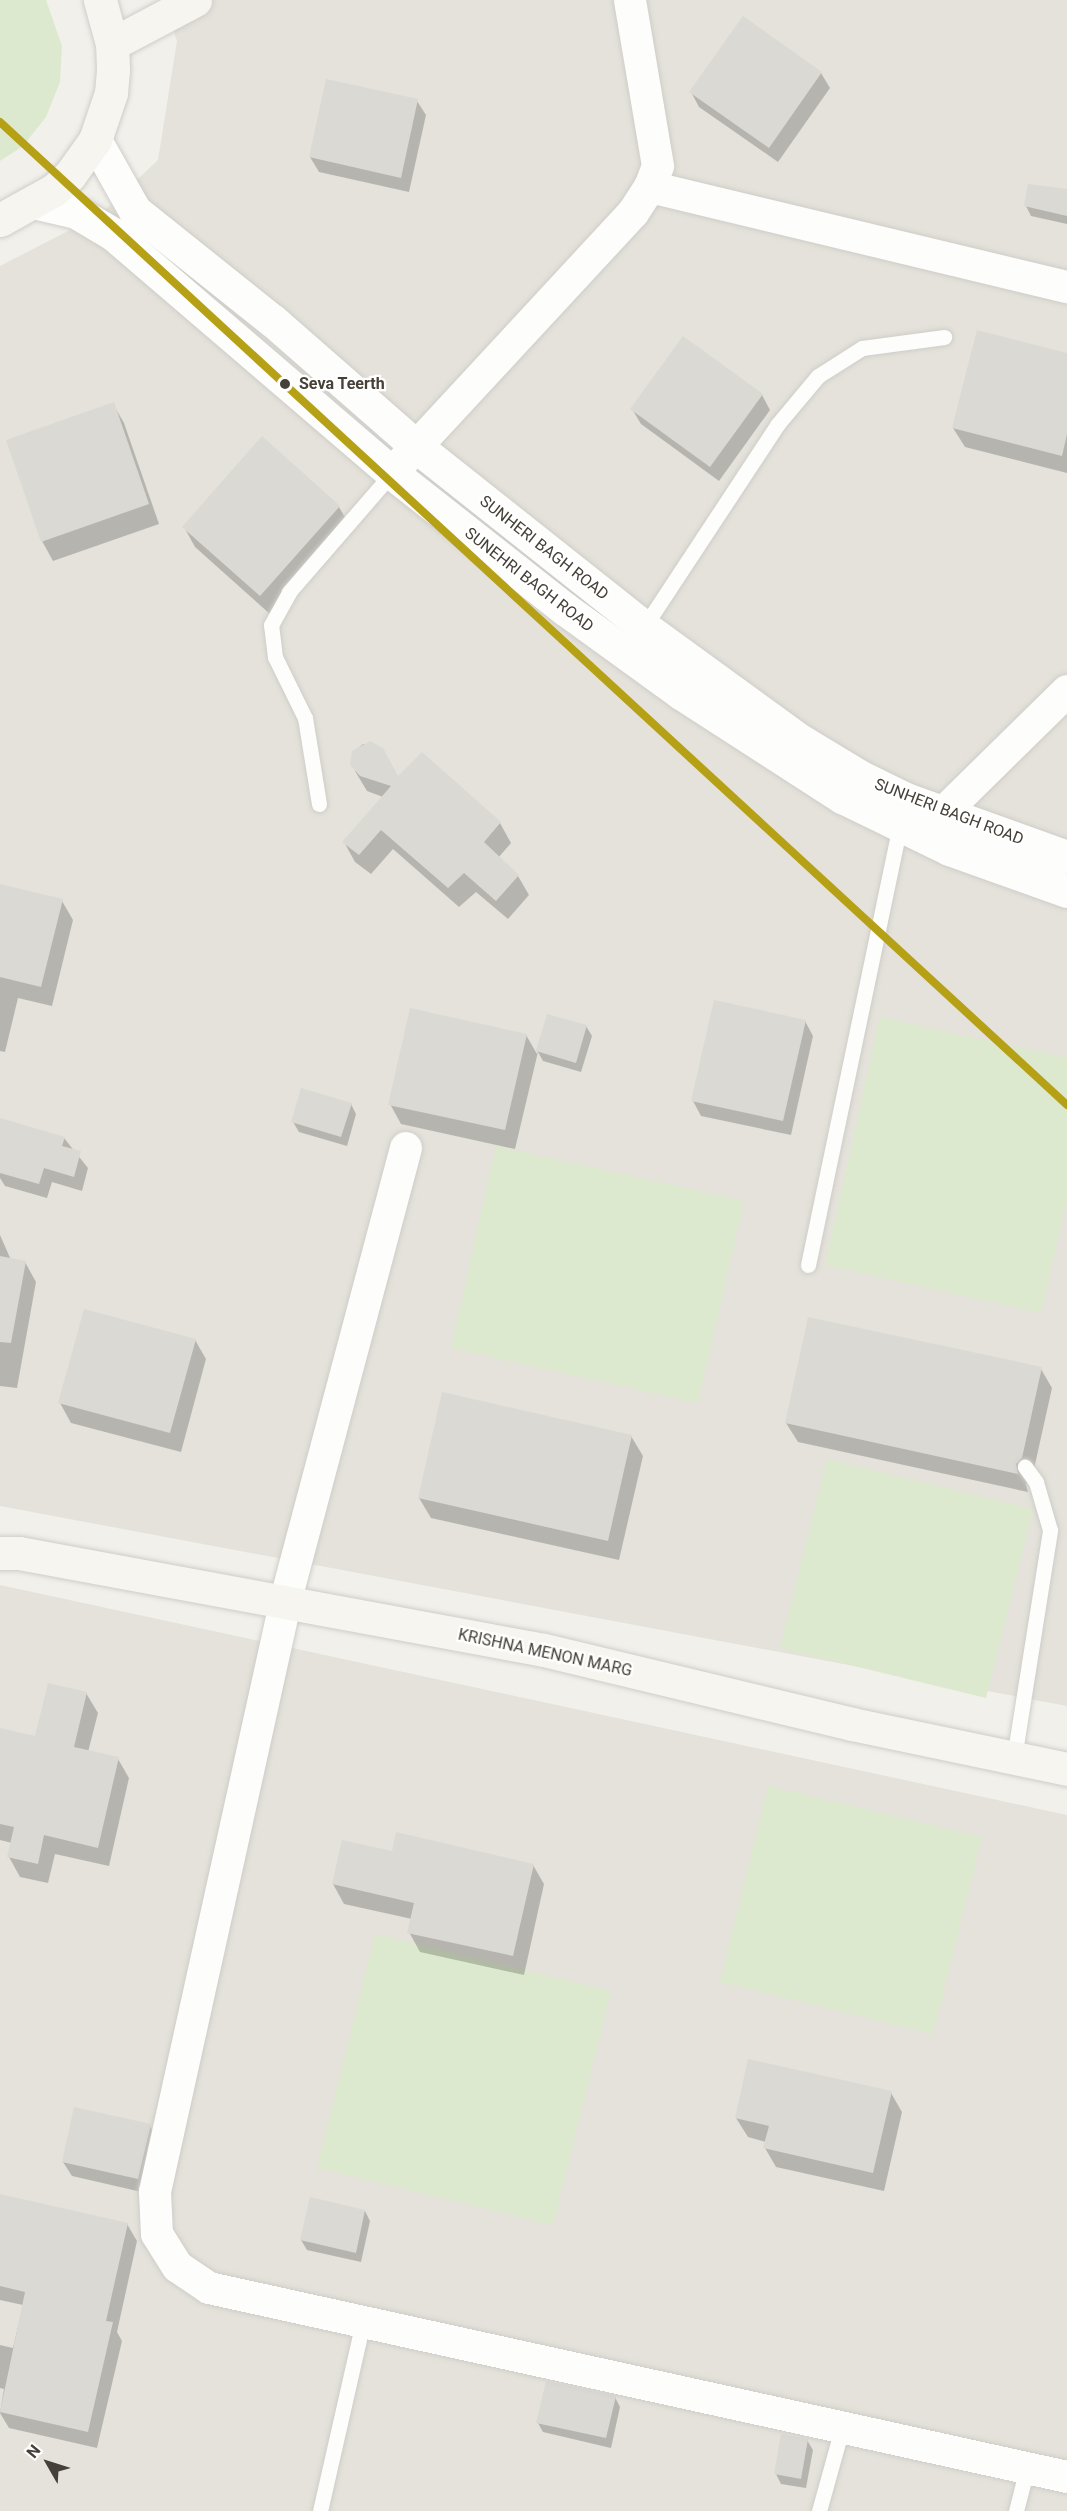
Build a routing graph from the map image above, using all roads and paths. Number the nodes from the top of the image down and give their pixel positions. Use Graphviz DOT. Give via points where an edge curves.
graph roads {
  1 [pos="100,0"];
  2 [pos="195,0"];
  3 [pos="630,0"];
  4 [pos="112,44"];
  5 [pos="95,140"];
  6 [pos="650,187"];
  7 [pos="37,203"];
  8 [pos="0,220"];
  9 [pos="1067,287"];
  10 [pos="944,337"];
  11 [pos="417,447"];
  12 [pos="392,473"];
  13 [pos="644,627"];
  14 [pos="1067,691"];
  15 [pos="319,804"];
  16 [pos="943,813"];
  17 [pos="900,825"];
  18 [pos="1067,857"];
  19 [pos="1067,891"];
  20 [pos="406,1148"];
  21 [pos="808,1265"];
  22 [pos="1024,1467"];
  23 [pos="6,1551"];
  24 [pos="285,1604"];
  25 [pos="1014,1758"];
  26 [pos="1067,1769"];
  27 [pos="363,2322"];
  28 [pos="842,2428"];
  29 [pos="1027,2468"];
  30 [pos="1067,2477"];
  31 [pos="320,2511"];
  32 [pos="819,2511"];
  33 [pos="1016,2511"];
  1 -- 4 [label="main road"];
  2 -- 4 [label="main road"];
  3 -- 6 [label="street" via="658,166"];
  4 -- 5 [label="main road" via="111,93"];
  5 -- 7 [label="main road" via="70,175"];
  5 -- 11 [label="street, SUNHERI BAGH ROAD" via="135,211 273,321"];
  6 -- 9 [label="street"];
  6 -- 11 [label="street" via="633,213"];
  7 -- 8 [label="main road"];
  7 -- 12 [label="street, SUNEHRI BAGH ROAD" via="76,212 113,234"];
  10 -- 13 [label="lane" via="862,348 818,376 777,425"];
  11 -- 12 [label="street"];
  11 -- 13 [label="street, SUNHERI BAGH ROAD"];
  12 -- 15 [label="lane" via="289,592 271,625 275,657 305,718"];
  12 -- 17 [label="street, SUNEHRI BAGH ROAD" via="565,609 681,693 842,797"];
  13 -- 16 [label="street, SUNHERI BAGH ROAD" via="801,741 861,777"];
  14 -- 16 [label="street"];
  16 -- 18 [label="street, SUNHERI BAGH ROAD"];
  17 -- 19 [label="street, SUNEHRI BAGH ROAD" via="949,849"];
  17 -- 21 [label="lane"];
  20 -- 24 [label="street"];
  22 -- 25 [label="lane" via="1036,1482 1050,1530"];
  23 -- 24 [label="main road, KRISHNA MENON MARG"];
  24 -- 25 [label="main road, KRISHNA MENON MARG" via="544,1650 852,1724"];
  24 -- 27 [label="street" via="155,2192 158,2234 178,2267 209,2288"];
  25 -- 26 [label="main road, KRISHNA MENON MARG"];
  27 -- 28 [label="street"];
  27 -- 31 [label="lane"];
  28 -- 29 [label="street"];
  28 -- 32 [label="lane"];
  29 -- 30 [label="street"];
  29 -- 33 [label="lane"];
}
